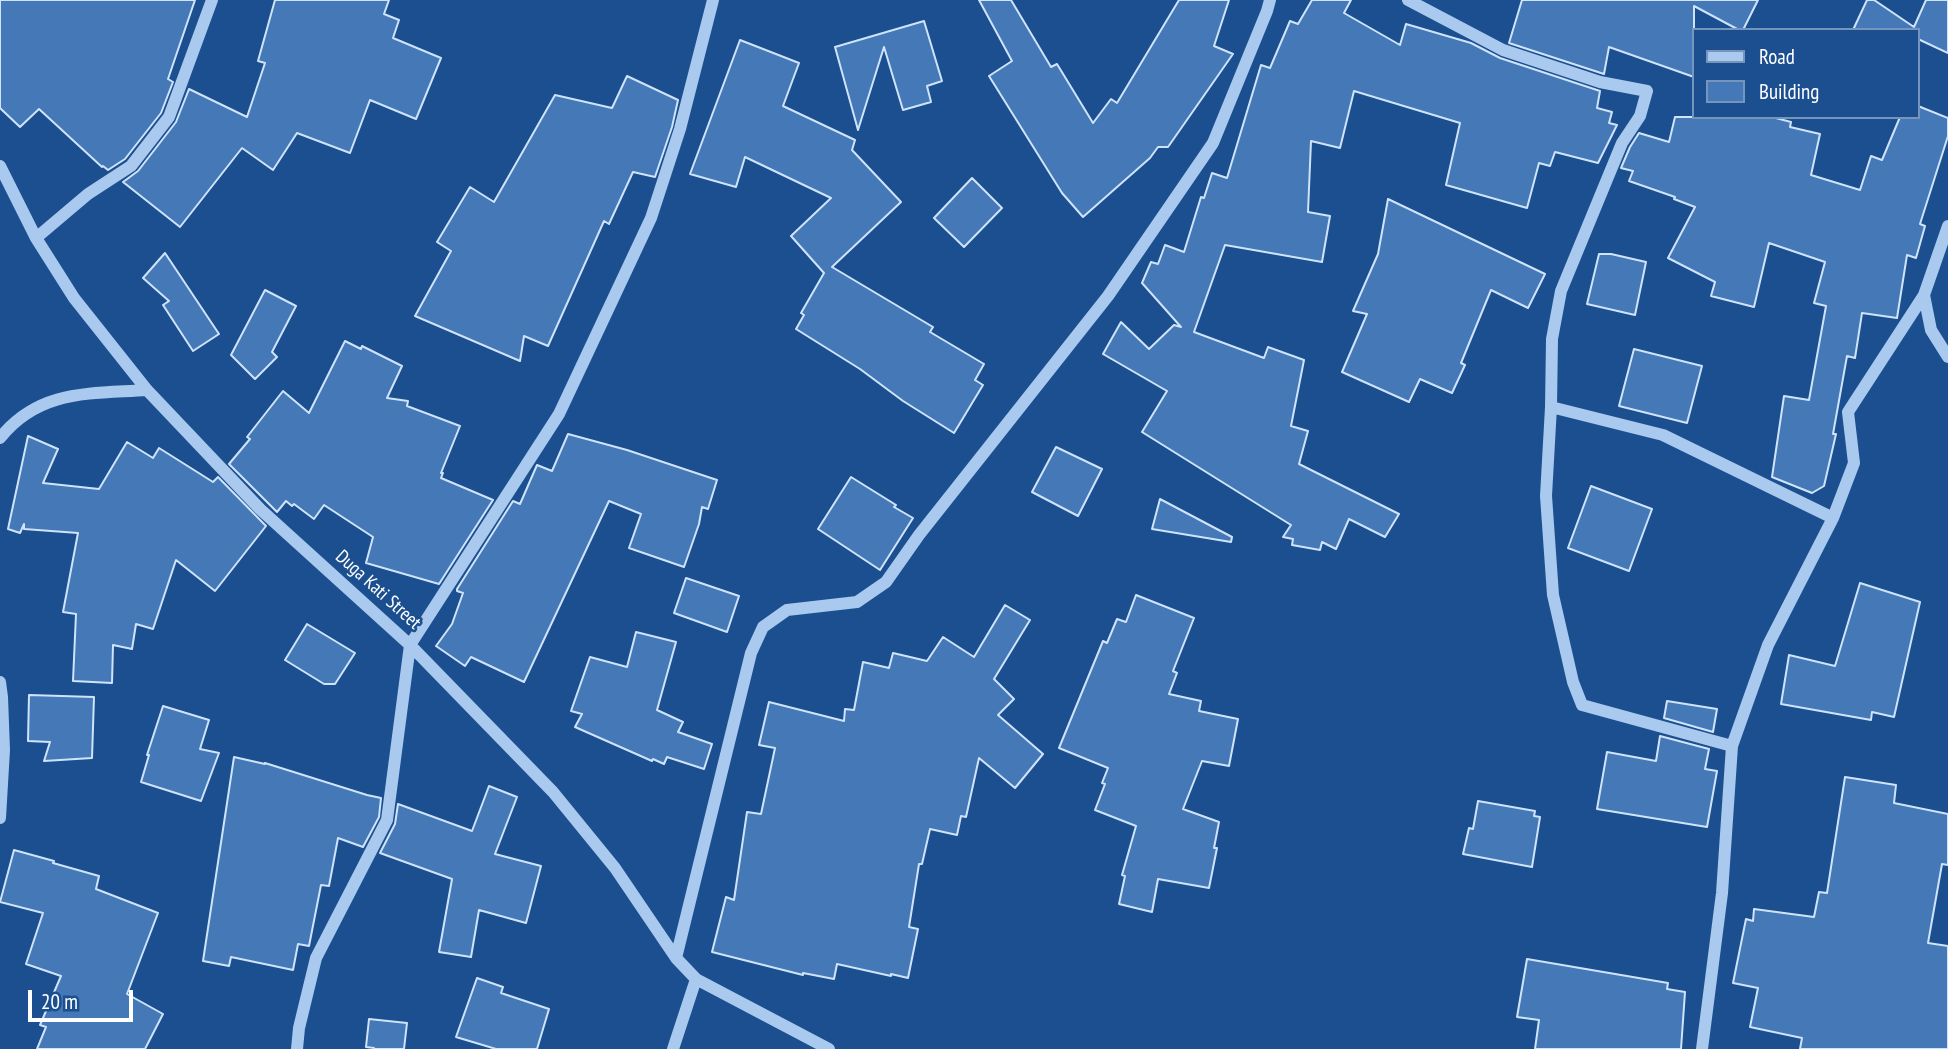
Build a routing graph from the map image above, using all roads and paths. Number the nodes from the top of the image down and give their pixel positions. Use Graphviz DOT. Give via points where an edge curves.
graph roads {
  1 [pos="212,0"];
  2 [pos="713,0"];
  3 [pos="1270,0"];
  4 [pos="1408,0"];
  5 [pos="0,166"];
  6 [pos="1948,226"];
  7 [pos="36,238"];
  8 [pos="1945,244"];
  9 [pos="1924,295"];
  10 [pos="1948,357"];
  11 [pos="147,390"];
  12 [pos="1551,407"];
  13 [pos="0,439"];
  14 [pos="1833,518"];
  15 [pos="410,645"];
  16 [pos="0,682"];
  17 [pos="1732,746"];
  18 [pos="0,818"];
  19 [pos="676,958"];
  20 [pos="696,979"];
  21 [pos="297,1049"];
  22 [pos="673,1049"];
  23 [pos="829,1049"];
  24 [pos="1702,1049"];
  1 -- 7 [label="street" via="169,117 131,166 88,194"];
  2 -- 15 [label="street" via="680,129 651,218 559,414"];
  3 -- 19 [label="street" via="1213,144 1108,296 886,582 857,602 788,610 763,627 751,653"];
  4 -- 12 [label="street" via="1503,50 1600,82 1647,91 1561,291 1552,339"];
  5 -- 7 [label="street, Duga Kati Street"];
  6 -- 8 [label="street"];
  7 -- 11 [label="street, Duga Kati Street" via="74,298"];
  8 -- 9 [label="street"];
  9 -- 10 [label="street" via="1931,330"];
  9 -- 14 [label="street" via="1848,412 1854,463"];
  11 -- 13 [label="street" via="68,395 33,408"];
  11 -- 15 [label="street, Duga Kati Street" via="260,509"];
  12 -- 14 [label="street" via="1663,435"];
  12 -- 17 [label="street" via="1546,496 1553,595 1582,705"];
  14 -- 17 [label="street" via="1768,645"];
  15 -- 19 [label="street, Duga Kati Street" via="553,792 615,868"];
  15 -- 21 [label="street" via="387,820 316,958"];
  16 -- 18 [label="street" via="4,750"];
  17 -- 24 [label="street" via="1723,893"];
  19 -- 20 [label="street, Duga Kati Street"];
  20 -- 22 [label="street"];
  20 -- 23 [label="street, Duga Kati Street"];
}
